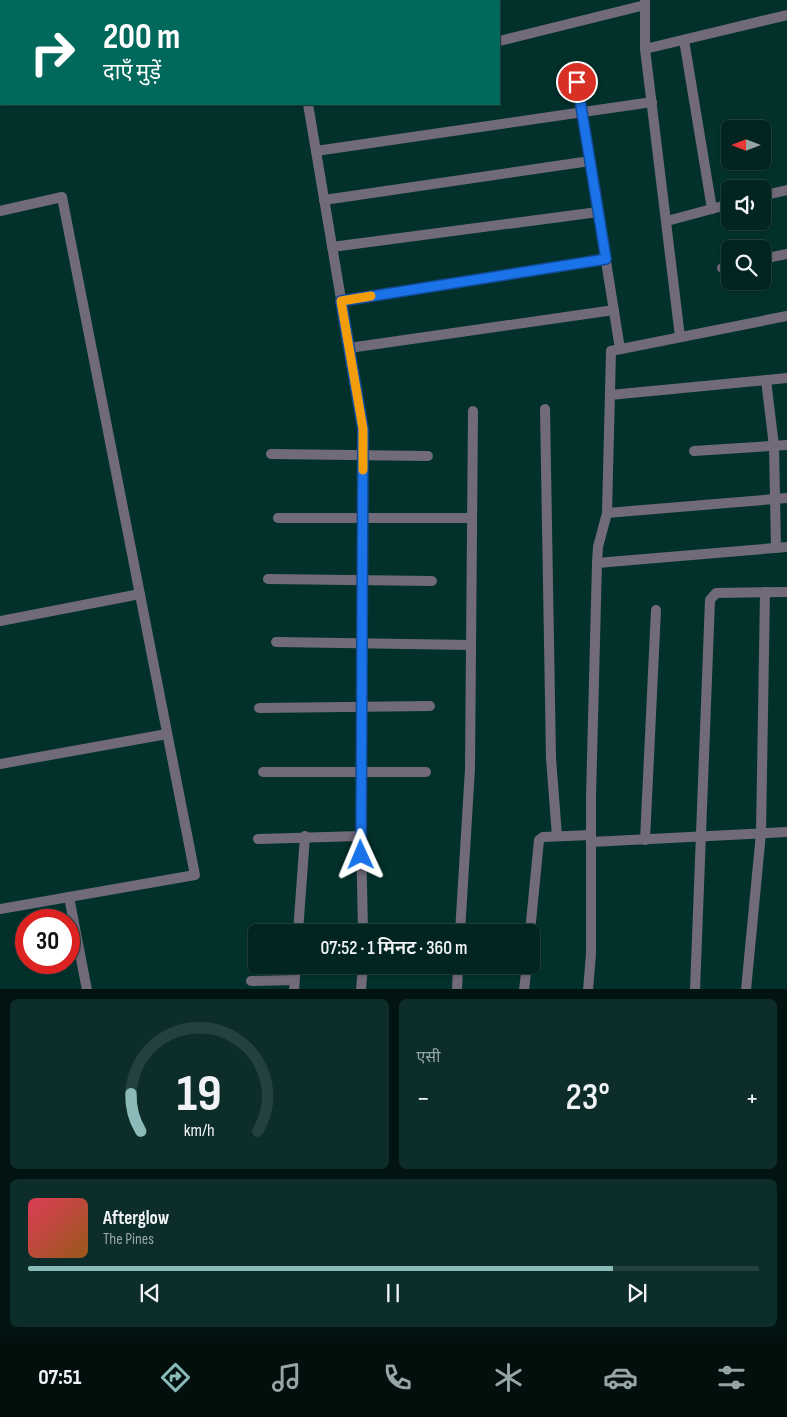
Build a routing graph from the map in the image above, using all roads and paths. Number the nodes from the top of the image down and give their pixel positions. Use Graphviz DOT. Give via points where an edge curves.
graph roads {
  1 [pos="646,2"];
  2 [pos="787,15"];
  3 [pos="684,40"];
  4 [pos="500,41"];
  5 [pos="646,49"];
  6 [pos="575,67"];
  7 [pos="652,102"];
  8 [pos="308,105"];
  9 [pos="582,112"];
  10 [pos="316,151"];
  11 [pos="590,161"];
  12 [pos="787,190"];
  13 [pos="771,194"];
  14 [pos="324,200"];
  15 [pos="721,206"];
  16 [pos="712,209"];
  17 [pos="0,211"];
  18 [pos="598,212"];
  19 [pos="667,221"];
  20 [pos="332,247"];
  21 [pos="787,254"];
  22 [pos="771,257"];
  23 [pos="606,259"];
  24 [pos="341,301"];
  25 [pos="614,310"];
  26 [pos="787,316"];
  27 [pos="680,337"];
  28 [pos="349,348"];
  29 [pos="620,349"];
  30 [pos="787,378"];
  31 [pos="766,380"];
  32 [pos="610,395"];
  33 [pos="545,409"];
  34 [pos="473,411"];
  35 [pos="787,445"];
  36 [pos="774,446"];
  37 [pos="694,451"];
  38 [pos="271,454"];
  39 [pos="363,455"];
  40 [pos="428,456"];
  41 [pos="787,498"];
  42 [pos="775,499"];
  43 [pos="607,513"];
  44 [pos="278,518"];
  45 [pos="362,518"];
  46 [pos="472,518"];
  47 [pos="787,547"];
  48 [pos="776,548"];
  49 [pos="597,563"];
  50 [pos="268,579"];
  51 [pos="362,580"];
  52 [pos="432,581"];
  53 [pos="765,592"];
  54 [pos="787,592"];
  55 [pos="140,594"];
  56 [pos="656,610"];
  57 [pos="0,621"];
  58 [pos="276,642"];
  59 [pos="362,643"];
  60 [pos="471,645"];
  61 [pos="430,706"];
  62 [pos="260,708"];
  63 [pos="361,709"];
  64 [pos="167,734"];
  65 [pos="0,764"];
  66 [pos="263,772"];
  67 [pos="361,772"];
  68 [pos="426,772"];
  69 [pos="787,832"];
  70 [pos="761,834"];
  71 [pos="305,836"];
  72 [pos="361,836"];
  73 [pos="557,836"];
  74 [pos="703,837"];
  75 [pos="591,838"];
  76 [pos="258,839"];
  77 [pos="645,840"];
  78 [pos="69,897"];
  79 [pos="0,909"];
  80 [pos="299,924"];
  81 [pos="363,924"];
  82 [pos="460,924"];
  83 [pos="531,924"];
  84 [pos="362,974"];
  85 [pos="458,974"];
  86 [pos="525,974"];
  87 [pos="251,981"];
  88 [pos="294,985"];
  89 [pos="87,989"];
  90 [pos="361,989"];
  91 [pos="457,989"];
  92 [pos="524,989"];
  93 [pos="588,989"];
  94 [pos="696,989"];
  95 [pos="746,989"];
  1 -- 4 [label="street"];
  1 -- 5 [label="street"];
  2 -- 3 [label="street"];
  3 -- 5 [label="street"];
  3 -- 16 [label="street"];
  5 -- 7 [label="street"];
  6 -- 9 [label="street"];
  7 -- 9 [label="street"];
  7 -- 19 [label="street"];
  8 -- 10 [label="street"];
  9 -- 10 [label="street"];
  9 -- 11 [label="street"];
  10 -- 14 [label="street"];
  11 -- 14 [label="street"];
  11 -- 18 [label="street"];
  12 -- 13 [label="street"];
  14 -- 20 [label="street"];
  15 -- 16 [label="street"];
  16 -- 19 [label="street"];
  17 -- 55 [label="street" via="62,197"];
  18 -- 20 [label="street"];
  18 -- 23 [label="street"];
  19 -- 27 [label="street"];
  20 -- 24 [label="street"];
  21 -- 22 [label="street"];
  23 -- 24 [label="street"];
  23 -- 25 [label="street"];
  24 -- 28 [label="street"];
  25 -- 28 [label="street"];
  25 -- 29 [label="street"];
  26 -- 27 [label="street"];
  27 -- 29 [label="street"];
  28 -- 39 [label="street" via="363,429"];
  29 -- 32 [label="street" via="611,351"];
  30 -- 31 [label="street"];
  31 -- 32 [label="street"];
  31 -- 36 [label="street"];
  32 -- 43 [label="street"];
  33 -- 73 [label="street" via="551,758"];
  34 -- 46 [label="street"];
  35 -- 36 [label="street"];
  36 -- 37 [label="street"];
  36 -- 42 [label="street"];
  38 -- 39 [label="street"];
  39 -- 40 [label="street"];
  39 -- 45 [label="street"];
  41 -- 42 [label="street"];
  42 -- 43 [label="street"];
  42 -- 48 [label="street"];
  43 -- 49 [label="street"];
  44 -- 45 [label="street"];
  45 -- 46 [label="street"];
  45 -- 51 [label="street"];
  46 -- 60 [label="street"];
  47 -- 48 [label="street"];
  48 -- 49 [label="street"];
  49 -- 75 [label="street"];
  50 -- 51 [label="street"];
  51 -- 52 [label="street"];
  51 -- 59 [label="street"];
  53 -- 54 [label="street"];
  53 -- 70 [label="street"];
  53 -- 74 [label="street" via="716,593 710,600"];
  55 -- 57 [label="street"];
  55 -- 64 [label="street"];
  56 -- 77 [label="street"];
  58 -- 59 [label="street"];
  59 -- 60 [label="street"];
  59 -- 63 [label="street"];
  60 -- 82 [label="street" via="470,769"];
  61 -- 63 [label="street"];
  62 -- 63 [label="street"];
  63 -- 67 [label="street"];
  64 -- 65 [label="street"];
  64 -- 78 [label="street" via="195,875"];
  66 -- 67 [label="street"];
  67 -- 68 [label="street"];
  67 -- 72 [label="street"];
  69 -- 70 [label="street"];
  70 -- 74 [label="street"];
  70 -- 95 [label="street"];
  71 -- 72 [label="street"];
  71 -- 76 [label="street"];
  71 -- 80 [label="street"];
  72 -- 81 [label="street"];
  73 -- 75 [label="street"];
  73 -- 83 [label="street" via="543,837 538,843"];
  74 -- 77 [label="street"];
  74 -- 94 [label="street"];
  75 -- 77 [label="street"];
  75 -- 93 [label="street"];
  78 -- 79 [label="street"];
  78 -- 89 [label="street"];
  84 -- 90 [label="street"];
  85 -- 91 [label="street"];
  86 -- 92 [label="street"];
  87 -- 88 [label="street"];
}
